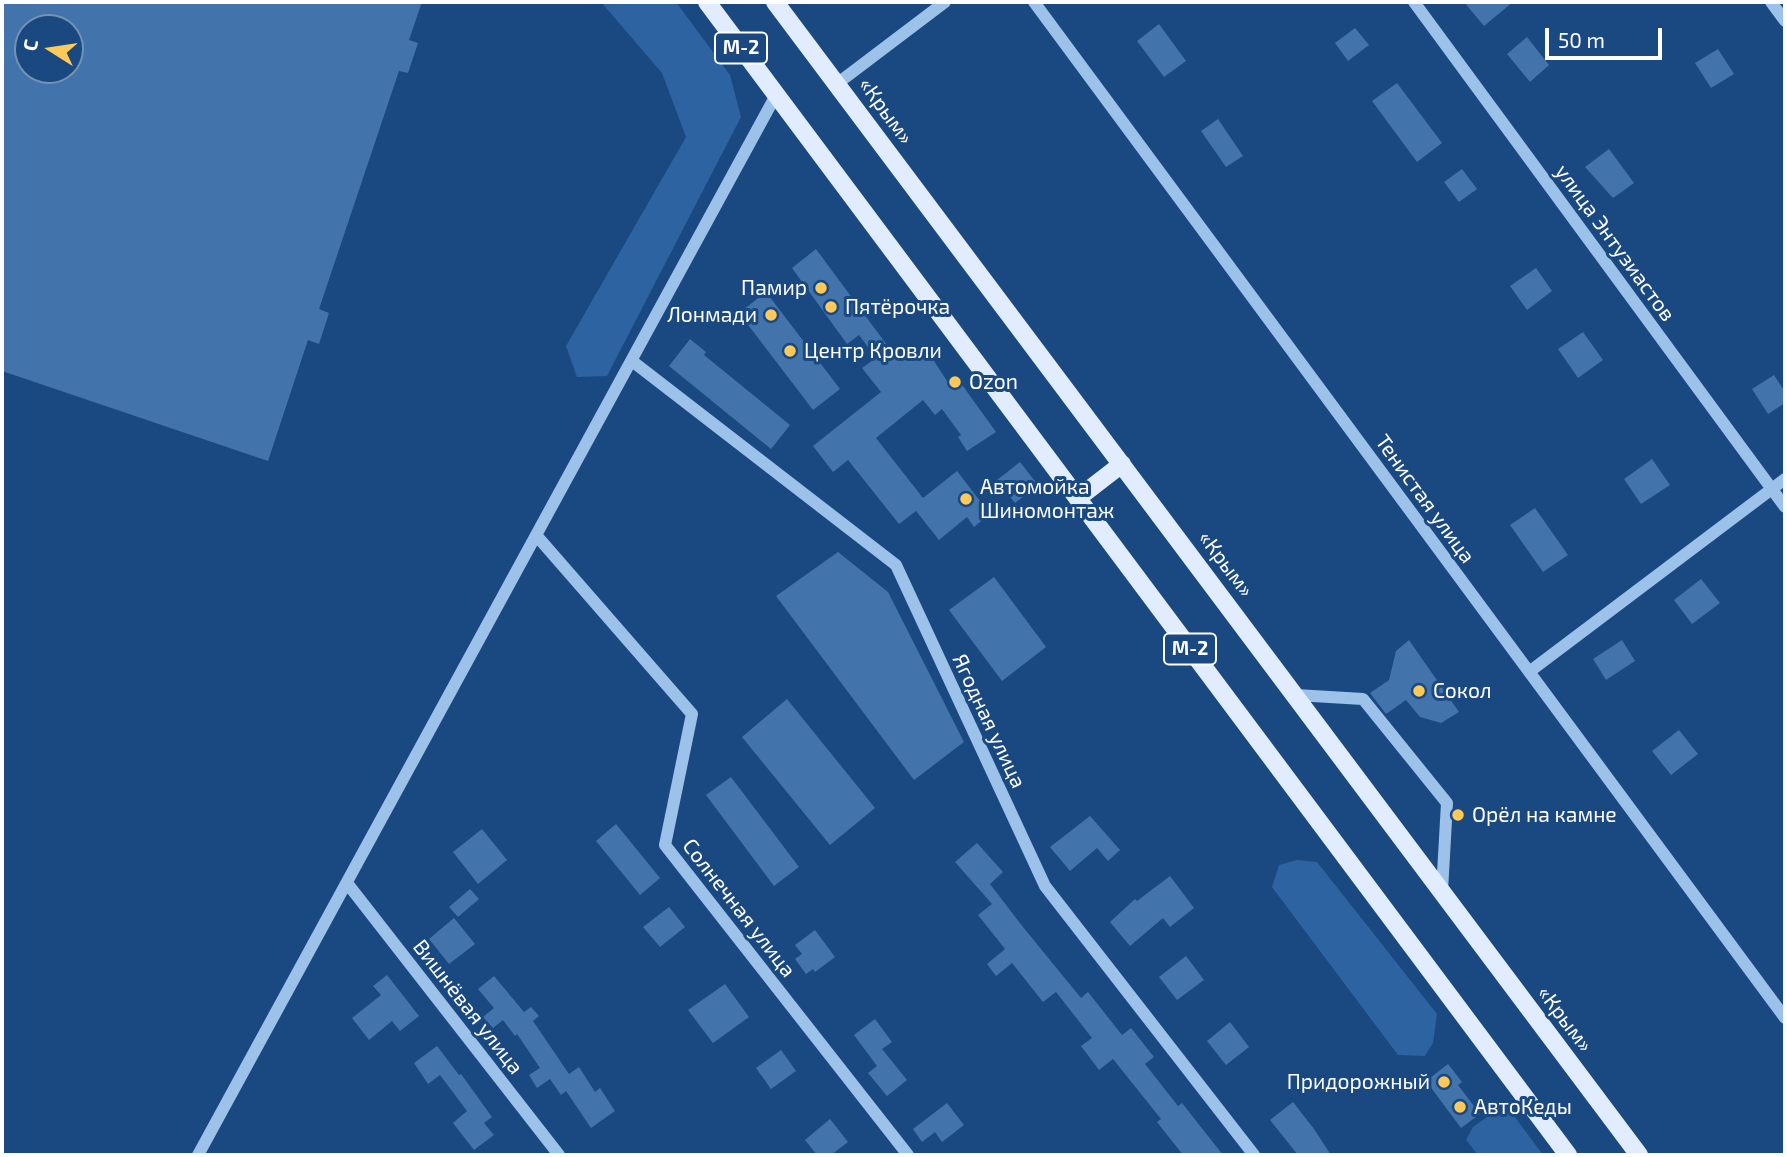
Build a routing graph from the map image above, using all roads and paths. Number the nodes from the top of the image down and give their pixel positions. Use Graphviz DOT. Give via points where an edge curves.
graph roads {
  1 [pos="707,2"];
  2 [pos="775,2"];
  3 [pos="945,2"];
  4 [pos="1034,2"];
  5 [pos="1414,2"];
  6 [pos="1771,2"];
  7 [pos="1785,21"];
  8 [pos="838,83"];
  9 [pos="776,95"];
  10 [pos="632,361"];
  11 [pos="1122,464"];
  12 [pos="1785,479"];
  13 [pos="1772,488"];
  14 [pos="1079,498"];
  15 [pos="1785,507"];
  16 [pos="537,535"];
  17 [pos="1529,671"];
  18 [pos="1296,695"];
  19 [pos="347,883"];
  20 [pos="1441,891"];
  21 [pos="1785,1018"];
  22 [pos="198,1155"];
  23 [pos="559,1155"];
  24 [pos="908,1155"];
  25 [pos="1254,1155"];
  26 [pos="1568,1155"];
  27 [pos="1639,1155"];
  1 -- 9 [label="main road, М-2"];
  2 -- 8 [label="main road, «Крым» / М-2"];
  3 -- 8 [label="street"];
  4 -- 17 [label="street, Тенистая улица"];
  5 -- 13 [label="street, улица Энтузиастов"];
  6 -- 7 [label="street"];
  8 -- 11 [label="main road, «Крым» / М-2"];
  9 -- 10 [label="street"];
  9 -- 14 [label="main road, М-2"];
  10 -- 16 [label="street"];
  10 -- 25 [label="street, Ягодная улица" via="896,565 1045,886"];
  11 -- 14 [label="main road"];
  11 -- 18 [label="main road, «Крым» / М-2"];
  12 -- 13 [label="street"];
  13 -- 15 [label="street, улица Энтузиастов"];
  13 -- 17 [label="street"];
  14 -- 26 [label="main road, М-2"];
  16 -- 19 [label="street"];
  16 -- 24 [label="street, Солнечная улица" via="692,714 665,845"];
  17 -- 21 [label="street, Тенистая улица"];
  18 -- 20 [label="main road, «Крым» / М-2"];
  18 -- 20 [label="street" via="1363,699 1447,803"];
  19 -- 22 [label="street"];
  19 -- 23 [label="street, Вишнёвая улица"];
  20 -- 27 [label="main road, «Крым» / М-2"];
}
